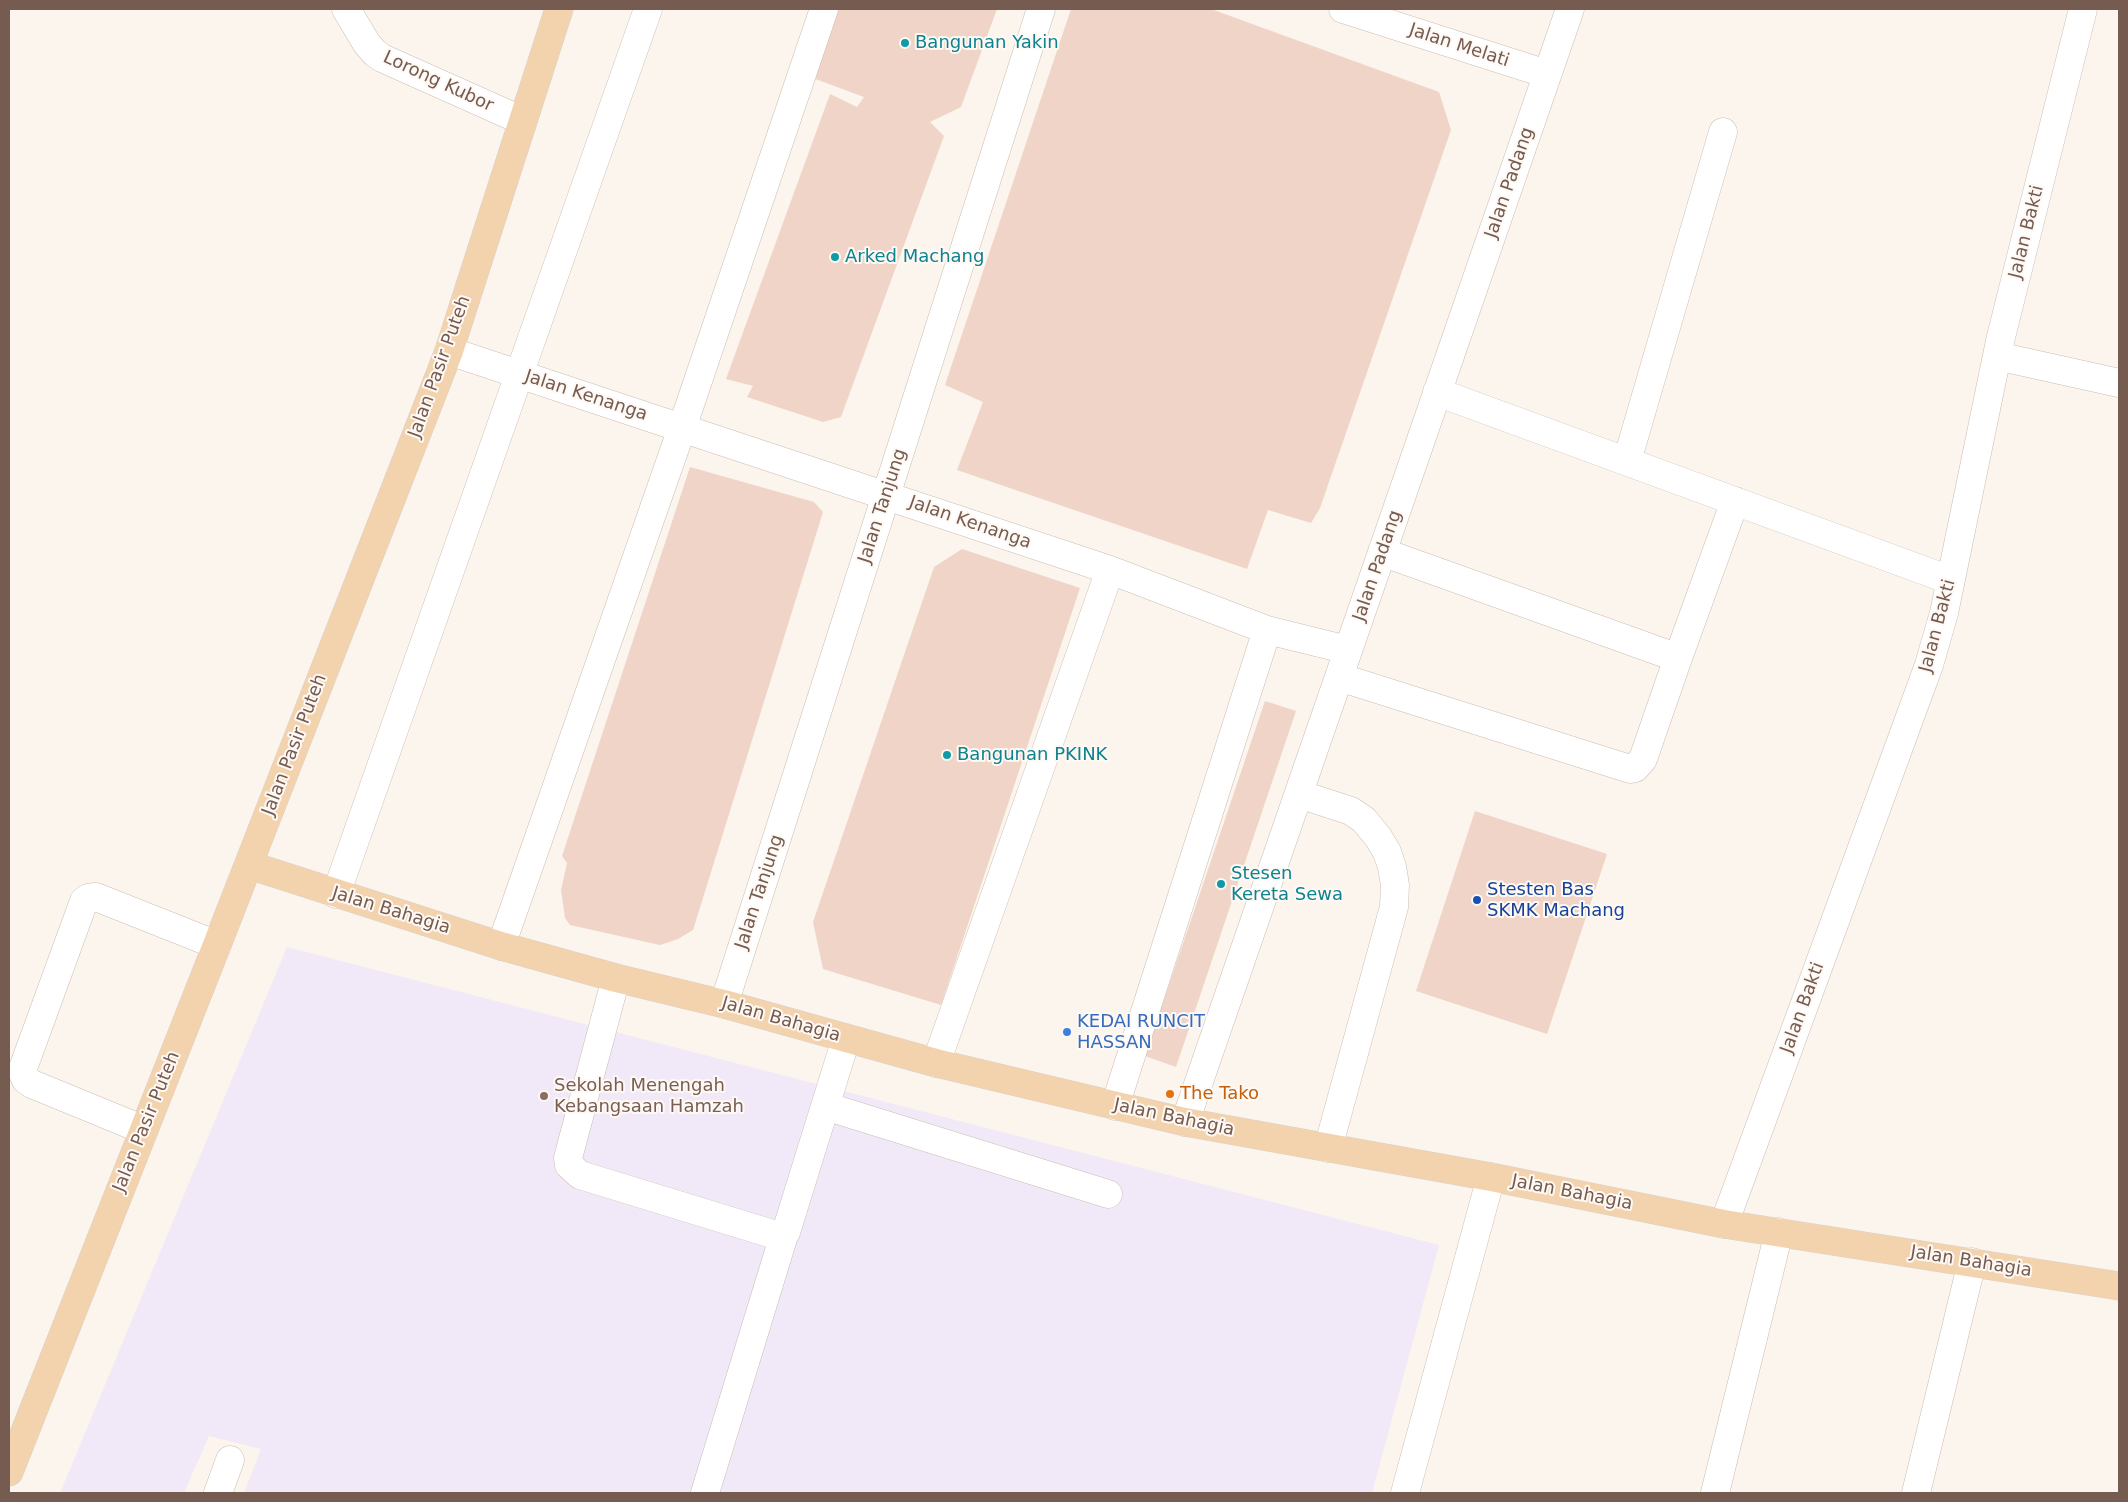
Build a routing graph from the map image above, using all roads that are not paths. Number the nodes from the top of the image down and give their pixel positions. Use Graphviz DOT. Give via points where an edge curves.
graph roads {
  1 [pos="346,9"];
  2 [pos="559,9"];
  3 [pos="648,9"];
  4 [pos="824,9"];
  5 [pos="1041,9"];
  6 [pos="1343,9"];
  7 [pos="1570,9"];
  8 [pos="2083,9"];
  9 [pos="1548,74"];
  10 [pos="523,121"];
  11 [pos="1723,132"];
  12 [pos="448,351"];
  13 [pos="1997,356"];
  14 [pos="521,374"];
  15 [pos="2119,383"];
  16 [pos="1437,392"];
  17 [pos="682,428"];
  18 [pos="1627,461"];
  19 [pos="886,495"];
  20 [pos="1736,501"];
  21 [pos="1382,552"];
  22 [pos="1110,570"];
  23 [pos="1950,580"];
  24 [pos="1267,630"];
  25 [pos="1348,650"];
  26 [pos="1678,658"];
  27 [pos="1339,677"];
  28 [pos="1299,794"];
  29 [pos="249,865"];
  30 [pos="336,894"];
  31 [pos="217,945"];
  32 [pos="501,946"];
  33 [pos="616,978"];
  34 [pos="724,1004"];
  35 [pos="846,1039"];
  36 [pos="936,1063"];
  37 [pos="825,1106"];
  38 [pos="1115,1106"];
  39 [pos="1186,1122"];
  40 [pos="144,1130"];
  41 [pos="1328,1148"];
  42 [pos="1491,1177"];
  43 [pos="1108,1194"];
  44 [pos="1724,1224"];
  45 [pos="1779,1232"];
  46 [pos="784,1235"];
  47 [pos="1972,1262"];
  48 [pos="2119,1286"];
  49 [pos="230,1460"];
  50 [pos="9,1472"];
  51 [pos="218,1493"];
  52 [pos="705,1493"];
  53 [pos="1405,1493"];
  54 [pos="1715,1493"];
  55 [pos="1916,1493"];
  1 -- 10 [label="street, Lorong Kubor" via="367,44 382,58"];
  2 -- 10 [label="main road, Jalan Pasir Puteh"];
  3 -- 14 [label="street"];
  4 -- 17 [label="street"];
  5 -- 19 [label="street, Jalan Tanjung"];
  6 -- 9 [label="street, Jalan Melati"];
  7 -- 9 [label="street, Jalan Padang"];
  8 -- 13 [label="street, Jalan Bakti"];
  9 -- 16 [label="street, Jalan Padang"];
  10 -- 12 [label="main road, Jalan Pasir Puteh"];
  11 -- 18 [label="street"];
  12 -- 14 [label="street, Jalan Kenanga"];
  12 -- 29 [label="main road, Jalan Pasir Puteh"];
  13 -- 15 [label="street"];
  13 -- 23 [label="street, Jalan Bakti"];
  14 -- 17 [label="street, Jalan Kenanga"];
  14 -- 30 [label="street"];
  16 -- 18 [label="street"];
  16 -- 21 [label="street, Jalan Padang"];
  17 -- 19 [label="street, Jalan Kenanga"];
  17 -- 32 [label="street"];
  18 -- 20 [label="street"];
  19 -- 22 [label="street, Jalan Kenanga"];
  19 -- 34 [label="street, Jalan Tanjung"];
  20 -- 23 [label="street"];
  20 -- 26 [label="street"];
  21 -- 25 [label="street, Jalan Padang"];
  21 -- 26 [label="street"];
  22 -- 24 [label="street, Jalan Kenanga"];
  22 -- 36 [label="street"];
  23 -- 44 [label="street, Jalan Bakti" via="1929,665"];
  24 -- 25 [label="street, Jalan Kenanga"];
  24 -- 38 [label="street"];
  25 -- 27 [label="street, Jalan Padang"];
  26 -- 27 [label="street" via="1644,759 1630,769"];
  27 -- 28 [label="street, Jalan Padang"];
  28 -- 39 [label="street, Jalan Padang"];
  28 -- 41 [label="street" via="1351,811 1364,820 1387,852 1395,885 1394,907"];
  29 -- 30 [label="main road, Jalan Bahagia"];
  29 -- 31 [label="main road, Jalan Pasir Puteh"];
  30 -- 32 [label="main road, Jalan Bahagia"];
  31 -- 40 [label="main road, Jalan Pasir Puteh"];
  31 -- 40 [label="street" via="96,897 84,901 23,1066 23,1076 32,1084"];
  32 -- 33 [label="main road, Jalan Bahagia"];
  33 -- 34 [label="main road, Jalan Bahagia"];
  33 -- 46 [label="street" via="568,1158 569,1165 580,1174"];
  34 -- 35 [label="main road, Jalan Bahagia"];
  35 -- 36 [label="main road, Jalan Bahagia"];
  35 -- 37 [label="street"];
  36 -- 38 [label="main road, Jalan Bahagia"];
  37 -- 43 [label="street"];
  37 -- 46 [label="street"];
  38 -- 39 [label="main road, Jalan Bahagia"];
  39 -- 41 [label="main road, Jalan Bahagia"];
  40 -- 50 [label="main road, Jalan Pasir Puteh"];
  41 -- 42 [label="main road, Jalan Bahagia"];
  42 -- 44 [label="main road, Jalan Bahagia"];
  42 -- 53 [label="street"];
  44 -- 45 [label="main road, Jalan Bahagia"];
  45 -- 47 [label="main road, Jalan Bahagia"];
  45 -- 54 [label="street"];
  46 -- 52 [label="street"];
  47 -- 48 [label="main road, Jalan Bahagia"];
  47 -- 55 [label="street"];
  49 -- 51 [label="street"];
}
